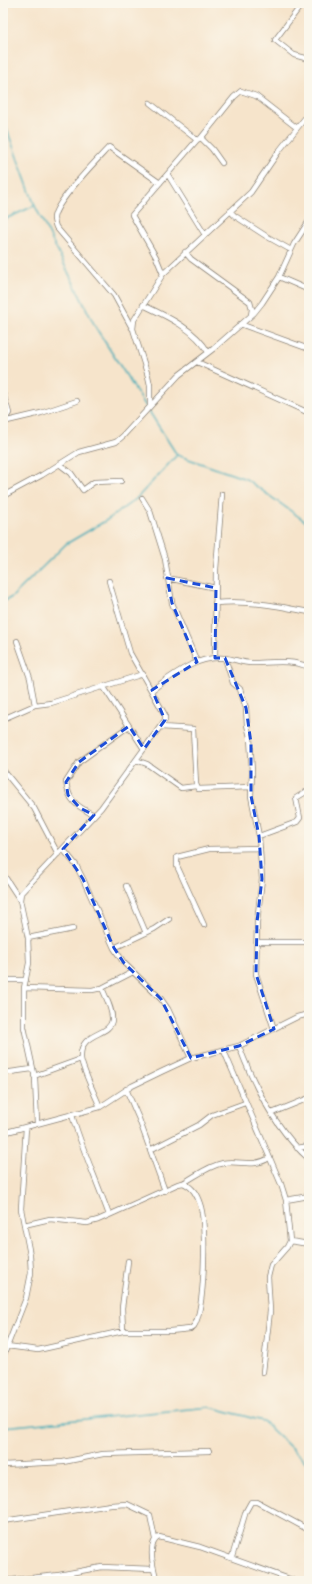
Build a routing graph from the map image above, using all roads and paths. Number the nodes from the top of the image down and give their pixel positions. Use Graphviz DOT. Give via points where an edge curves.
graph roads {
  1 [pos="300,3"];
  2 [pos="309,59"];
  3 [pos="150,103"];
  4 [pos="309,113"];
  5 [pos="297,128"];
  6 [pos="199,139"];
  7 [pos="222,163"];
  8 [pos="168,175"];
  9 [pos="160,183"];
  10 [pos="230,211"];
  11 [pos="309,221"];
  12 [pos="205,235"];
  13 [pos="291,250"];
  14 [pos="184,252"];
  15 [pos="163,274"];
  16 [pos="279,277"];
  17 [pos="309,290"];
  18 [pos="143,304"];
  19 [pos="251,315"];
  20 [pos="240,324"];
  21 [pos="133,329"];
  22 [pos="309,349"];
  23 [pos="208,352"];
  24 [pos="197,362"];
  25 [pos="3,393"];
  26 [pos="77,401"];
  27 [pos="150,406"];
  28 [pos="309,413"];
  29 [pos="3,422"];
  30 [pos="59,464"];
  31 [pos="121,481"];
  32 [pos="222,494"];
  33 [pos="3,496"];
  34 [pos="142,498"];
  35 [pos="167,578"];
  36 [pos="109,581"];
  37 [pos="216,588"];
  38 [pos="215,603"];
  39 [pos="309,612"];
  40 [pos="17,641"];
  41 [pos="215,658"];
  42 [pos="225,658"];
  43 [pos="197,662"];
  44 [pos="309,667"];
  45 [pos="143,674"];
  46 [pos="103,686"];
  47 [pos="152,690"];
  48 [pos="35,705"];
  49 [pos="3,719"];
  50 [pos="129,726"];
  51 [pos="161,727"];
  52 [pos="144,749"];
  53 [pos="136,760"];
  54 [pos="3,770"];
  55 [pos="196,786"];
  56 [pos="251,787"];
  57 [pos="309,790"];
  58 [pos="94,815"];
  59 [pos="259,836"];
  60 [pos="260,848"];
  61 [pos="63,849"];
  62 [pos="58,854"];
  63 [pos="3,874"];
  64 [pos="126,886"];
  65 [pos="20,900"];
  66 [pos="169,919"];
  67 [pos="204,925"];
  68 [pos="72,929"];
  69 [pos="146,933"];
  70 [pos="28,938"];
  71 [pos="256,942"];
  72 [pos="309,942"];
  73 [pos="114,948"];
  74 [pos="133,972"];
  75 [pos="3,980"];
  76 [pos="26,980"];
  77 [pos="24,988"];
  78 [pos="102,988"];
  79 [pos="309,1014"];
  80 [pos="274,1029"];
  81 [pos="239,1046"];
  82 [pos="224,1051"];
  83 [pos="191,1058"];
  84 [pos="81,1059"];
  85 [pos="32,1069"];
  86 [pos="3,1073"];
  87 [pos="34,1076"];
  88 [pos="126,1089"];
  89 [pos="309,1098"];
  90 [pos="245,1103"];
  91 [pos="100,1107"];
  92 [pos="272,1113"];
  93 [pos="72,1115"];
  94 [pos="37,1124"];
  95 [pos="26,1127"];
  96 [pos="3,1133"];
  97 [pos="309,1146"];
  98 [pos="297,1148"];
  99 [pos="150,1150"];
  100 [pos="269,1158"];
  101 [pos="309,1159"];
  102 [pos="183,1183"];
  103 [pos="164,1191"];
  104 [pos="309,1196"];
  105 [pos="286,1200"];
  106 [pos="109,1215"];
  107 [pos="24,1225"];
  108 [pos="290,1240"];
  109 [pos="309,1244"];
  110 [pos="128,1261"];
  111 [pos="123,1331"];
  112 [pos="7,1346"];
  113 [pos="3,1357"];
  114 [pos="263,1372"];
  115 [pos="209,1451"];
  116 [pos="3,1465"];
  117 [pos="3,1521"];
  118 [pos="309,1530"];
  119 [pos="155,1539"];
  120 [pos="232,1557"];
  121 [pos="152,1569"];
  122 [pos="3,1581"];
  123 [pos="13,1581"];
  124 [pos="157,1581"];
  125 [pos="295,1581"];
  1 -- 2 [label="street" via="275,40 294,55"];
  3 -- 6 [label="street"];
  4 -- 5 [label="street"];
  5 -- 6 [label="street" via="256,96 241,91"];
  5 -- 10 [label="street" via="251,192"];
  6 -- 7 [label="street" via="212,149"];
  6 -- 8 [label="street"];
  8 -- 9 [label="street"];
  8 -- 12 [label="street"];
  9 -- 15 [label="street" via="132,215"];
  9 -- 21 [label="street" via="109,147 80,179 56,210 54,218 56,227 114,295"];
  10 -- 12 [label="street"];
  10 -- 13 [label="street"];
  11 -- 13 [label="street"];
  12 -- 14 [label="street"];
  13 -- 16 [label="street"];
  14 -- 15 [label="street"];
  14 -- 19 [label="street" via="250,302"];
  15 -- 18 [label="street"];
  16 -- 17 [label="street"];
  16 -- 19 [label="street"];
  18 -- 21 [label="street" via="134,320"];
  18 -- 23 [label="street" via="200,339"];
  19 -- 20 [label="street"];
  20 -- 22 [label="street"];
  20 -- 23 [label="street"];
  21 -- 27 [label="street" via="148,376"];
  23 -- 24 [label="street"];
  24 -- 27 [label="street" via="179,375"];
  24 -- 28 [label="street"];
  25 -- 29 [label="street" via="9,413"];
  26 -- 29 [label="street" via="41,414"];
  27 -- 30 [label="street" via="116,442 79,452"];
  30 -- 31 [label="street" via="71,473 83,490 94,482"];
  30 -- 33 [label="street"];
  32 -- 37 [label="street"];
  34 -- 35 [label="street" via="158,532 166,558"];
  35 -- 37 [label="street"];
  35 -- 43 [label="street" via="172,603"];
  36 -- 45 [label="street" via="130,652"];
  37 -- 38 [label="street"];
  38 -- 39 [label="street" via="262,603"];
  38 -- 41 [label="street"];
  40 -- 48 [label="street" via="30,678"];
  41 -- 42 [label="street"];
  41 -- 43 [label="street"];
  42 -- 44 [label="street" via="251,663 293,663"];
  42 -- 56 [label="street" via="233,683 240,689 246,708 251,744"];
  43 -- 47 [label="street" via="184,667"];
  45 -- 46 [label="street"];
  45 -- 47 [label="street"];
  46 -- 48 [label="street"];
  46 -- 50 [label="street"];
  47 -- 51 [label="street" via="165,715"];
  48 -- 49 [label="street"];
  50 -- 52 [label="street"];
  50 -- 58 [label="street" via="79,762 66,782 68,795 80,808"];
  51 -- 52 [label="street"];
  51 -- 55 [label="street" via="193,729"];
  52 -- 53 [label="street"];
  53 -- 55 [label="street" via="147,764 180,788"];
  53 -- 58 [label="street"];
  54 -- 62 [label="street" via="34,808"];
  55 -- 56 [label="street" via="200,790"];
  56 -- 59 [label="street"];
  57 -- 59 [label="street" via="296,798 300,818 298,822"];
  58 -- 61 [label="street"];
  59 -- 60 [label="street"];
  60 -- 67 [label="street" via="209,849 177,857 177,866"];
  60 -- 71 [label="street" via="262,879"];
  61 -- 62 [label="street"];
  61 -- 73 [label="street" via="76,864"];
  62 -- 65 [label="street" via="25,886 20,893"];
  63 -- 65 [label="street"];
  64 -- 69 [label="street"];
  65 -- 70 [label="street"];
  66 -- 69 [label="street"];
  68 -- 70 [label="street"];
  69 -- 73 [label="street"];
  70 -- 76 [label="street" via="29,963"];
  71 -- 72 [label="street"];
  71 -- 80 [label="street" via="257,980"];
  73 -- 74 [label="street"];
  74 -- 78 [label="street"];
  74 -- 83 [label="street" via="168,1009"];
  75 -- 76 [label="street"];
  76 -- 77 [label="street"];
  77 -- 78 [label="street"];
  77 -- 85 [label="street" via="24,1027"];
  78 -- 84 [label="street" via="112,1015 111,1024 107,1029 88,1039 82,1049"];
  79 -- 80 [label="street"];
  80 -- 81 [label="street"];
  81 -- 82 [label="street"];
  81 -- 92 [label="street" via="252,1078"];
  82 -- 83 [label="street"];
  82 -- 90 [label="street"];
  83 -- 88 [label="street"];
  84 -- 87 [label="street"];
  84 -- 91 [label="street"];
  85 -- 86 [label="street"];
  85 -- 87 [label="street"];
  87 -- 94 [label="street"];
  88 -- 91 [label="street"];
  88 -- 99 [label="street"];
  89 -- 92 [label="street"];
  90 -- 99 [label="street" via="212,1115 199,1125"];
  90 -- 100 [label="street"];
  91 -- 93 [label="street"];
  92 -- 98 [label="street"];
  93 -- 94 [label="street"];
  93 -- 106 [label="street"];
  94 -- 95 [label="street"];
  95 -- 96 [label="street"];
  95 -- 107 [label="street" via="21,1193"];
  97 -- 98 [label="street"];
  98 -- 101 [label="street"];
  99 -- 103 [label="street"];
  100 -- 102 [label="street" via="256,1163 218,1164"];
  100 -- 105 [label="street"];
  102 -- 103 [label="street"];
  102 -- 111 [label="street" via="195,1192 203,1214 204,1279 196,1324 190,1329"];
  103 -- 106 [label="street"];
  104 -- 105 [label="street"];
  105 -- 108 [label="street"];
  106 -- 107 [label="street" via="87,1223 50,1219"];
  107 -- 112 [label="street" via="30,1255 30,1282"];
  108 -- 109 [label="street"];
  108 -- 114 [label="street" via="271,1265 268,1277 270,1311"];
  110 -- 111 [label="street" via="122,1308"];
  111 -- 112 [label="street" via="38,1350"];
  112 -- 113 [label="street"];
  115 -- 116 [label="street" via="103,1454 63,1462"];
  117 -- 119 [label="street" via="127,1504 150,1516"];
  118 -- 120 [label="street" via="256,1502 251,1502"];
  119 -- 120 [label="street" via="162,1538"];
  119 -- 121 [label="street"];
  120 -- 125 [label="street"];
  121 -- 123 [label="street" via="102,1567"];
  121 -- 124 [label="street"];
  122 -- 123 [label="street"];
}
